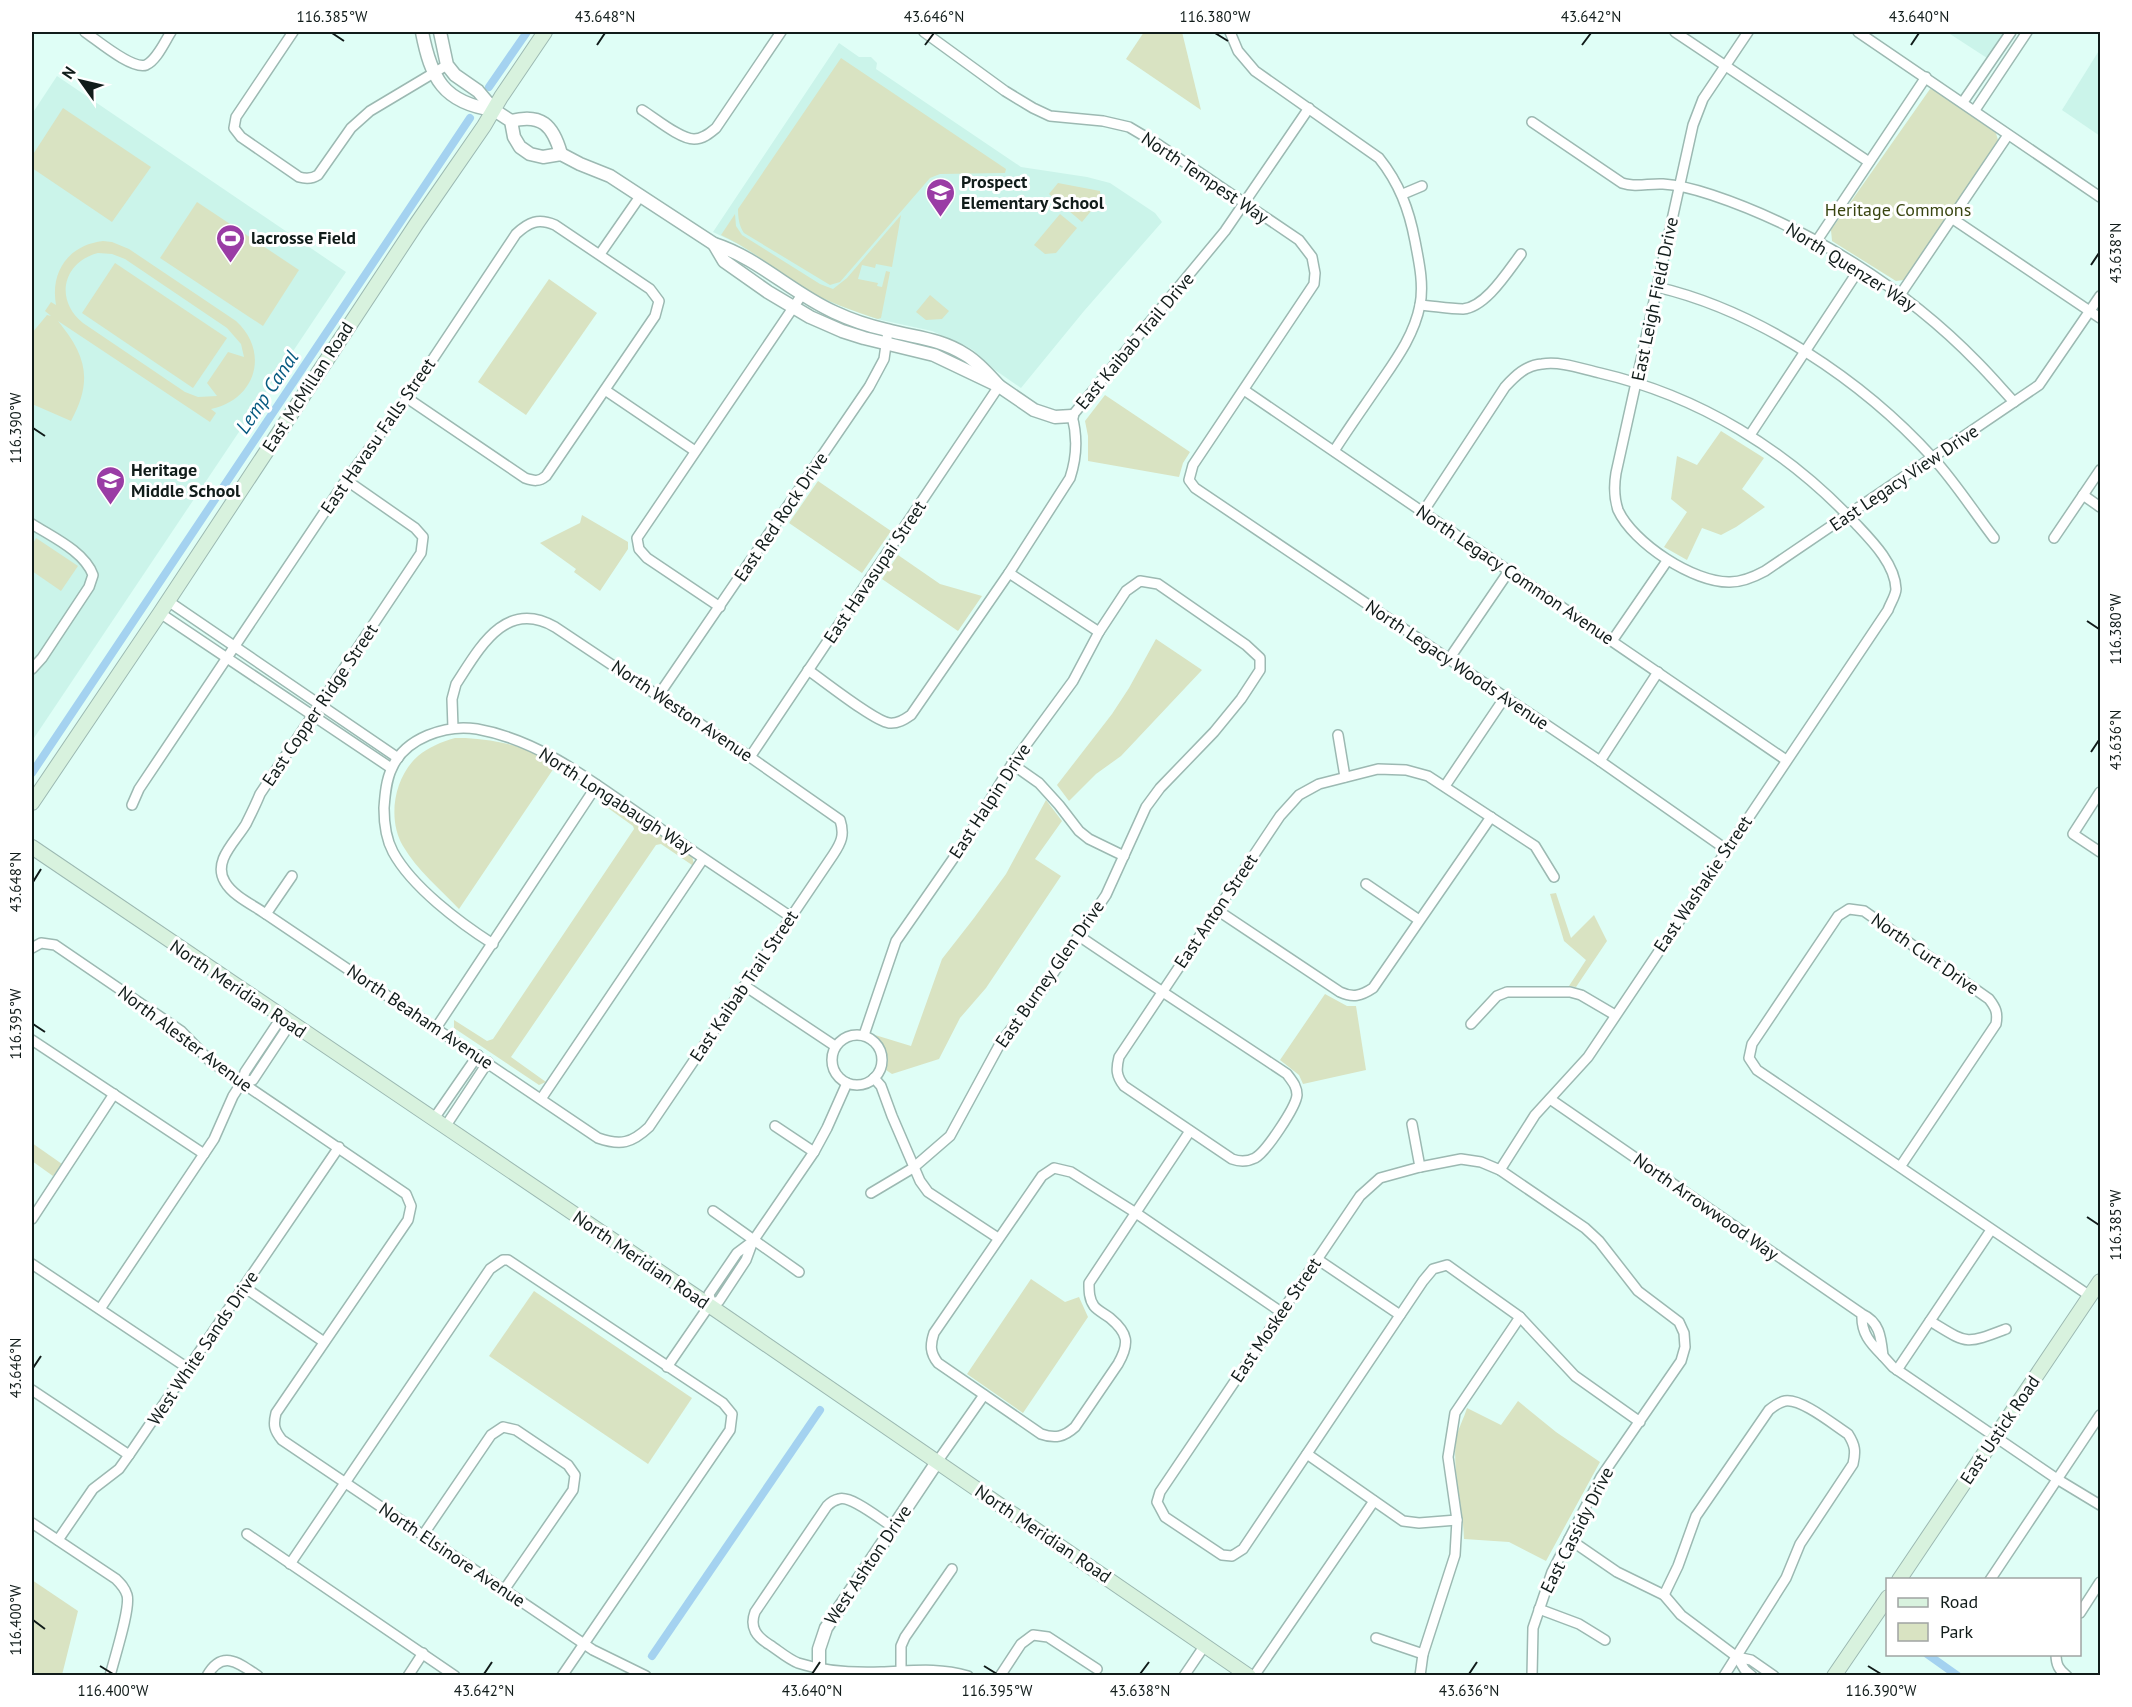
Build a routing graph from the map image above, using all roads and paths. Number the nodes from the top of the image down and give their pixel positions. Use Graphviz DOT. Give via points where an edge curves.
graph roads {
  1 [pos="85,32"];
  2 [pos="171,32"];
  3 [pos="293,32"];
  4 [pos="422,32"];
  5 [pos="440,32"];
  6 [pos="545,32"];
  7 [pos="924,32"];
  8 [pos="1230,32"];
  9 [pos="1675,32"];
  10 [pos="1748,32"];
  11 [pos="1858,32"];
  12 [pos="2011,32"];
  13 [pos="2027,32"];
  14 [pos="777,33"];
  15 [pos="447,65"];
  16 [pos="1725,65"];
  17 [pos="434,73"];
  18 [pos="1926,77"];
  19 [pos="1963,102"];
  20 [pos="1309,108"];
  21 [pos="494,110"];
  22 [pos="642,110"];
  23 [pos="1975,110"];
  24 [pos="511,121"];
  25 [pos="1533,122"];
  26 [pos="2008,135"];
  27 [pos="561,153"];
  28 [pos="1869,162"];
  29 [pos="1422,186"];
  30 [pos="1679,187"];
  31 [pos="640,195"];
  32 [pos="1403,195"];
  33 [pos="2100,197"];
  34 [pos="1244,203"];
  35 [pos="1953,219"];
  36 [pos="1816,242"];
  37 [pos="714,244"];
  38 [pos="600,254"];
  39 [pos="1521,254"];
  40 [pos="1860,268"];
  41 [pos="1657,287"];
  42 [pos="1900,295"];
  43 [pos="801,296"];
  44 [pos="2100,296"];
  45 [pos="1420,305"];
  46 [pos="793,307"];
  47 [pos="2090,311"];
  48 [pos="2100,318"];
  49 [pos="887,337"];
  50 [pos="1806,351"];
  51 [pos="1637,382"];
  52 [pos="999,386"];
  53 [pos="605,390"];
  54 [pos="1244,390"];
  55 [pos="407,398"];
  56 [pos="2014,402"];
  57 [pos="1072,416"];
  58 [pos="1750,435"];
  59 [pos="695,451"];
  60 [pos="1334,451"];
  61 [pos="1934,459"];
  62 [pos="2100,470"];
  63 [pos="346,480"];
  64 [pos="2084,495"];
  65 [pos="2100,507"];
  66 [pos="1423,512"];
  67 [pos="1848,515"];
  68 [pos="32,524"];
  69 [pos="1994,538"];
  70 [pos="2054,538"];
  71 [pos="1667,561"];
  72 [pos="1509,571"];
  73 [pos="1009,573"];
  74 [pos="164,607"];
  75 [pos="720,608"];
  76 [pos="1099,632"];
  77 [pos="1612,641"];
  78 [pos="235,647"];
  79 [pos="227,658"];
  80 [pos="1260,658"];
  81 [pos="1449,659"];
  82 [pos="32,669"];
  83 [pos="808,670"];
  84 [pos="1658,672"];
  85 [pos="658,696"];
  86 [pos="1505,697"];
  87 [pos="321,705"];
  88 [pos="314,716"];
  89 [pos="453,728"];
  90 [pos="1338,735"];
  91 [pos="750,756"];
  92 [pos="398,758"];
  93 [pos="1600,760"];
  94 [pos="1786,760"];
  95 [pos="1012,764"];
  96 [pos="392,768"];
  97 [pos="1345,777"];
  98 [pos="597,785"];
  99 [pos="1446,786"];
  100 [pos="2100,792"];
  101 [pos="32,803"];
  102 [pos="132,805"];
  103 [pos="1491,817"];
  104 [pos="840,820"];
  105 [pos="32,848"];
  106 [pos="1727,850"];
  107 [pos="2100,852"];
  108 [pos="1124,856"];
  109 [pos="703,859"];
  110 [pos="221,874"];
  111 [pos="292,876"];
  112 [pos="1554,877"];
  113 [pos="1366,884"];
  114 [pos="1217,910"];
  115 [pos="266,914"];
  116 [pos="791,917"];
  117 [pos="1419,920"];
  118 [pos="1079,936"];
  119 [pos="493,944"];
  120 [pos="32,948"];
  121 [pos="745,986"];
  122 [pos="1163,992"];
  123 [pos="1615,1016"];
  124 [pos="286,1021"];
  125 [pos="1471,1024"];
  126 [pos="436,1028"];
  127 [pos="864,1035"];
  128 [pos="32,1040"];
  129 [pos="836,1046"];
  130 [pos="478,1055"];
  131 [pos="488,1062"];
  132 [pos="874,1078"];
  133 [pos="242,1082"];
  134 [pos="847,1083"];
  135 [pos="114,1094"];
  136 [pos="541,1099"];
  137 [pos="1550,1099"];
  138 [pos="439,1123"];
  139 [pos="1412,1124"];
  140 [pos="775,1126"];
  141 [pos="1190,1131"];
  142 [pos="627,1142"];
  143 [pos="339,1147"];
  144 [pos="814,1152"];
  145 [pos="204,1154"];
  146 [pos="1419,1167"];
  147 [pos="1900,1167"];
  148 [pos="913,1168"];
  149 [pos="1500,1170"];
  150 [pos="871,1193"];
  151 [pos="713,1211"];
  152 [pos="1136,1213"];
  153 [pos="32,1219"];
  154 [pos="1991,1230"];
  155 [pos="998,1238"];
  156 [pos="753,1241"];
  157 [pos="1317,1259"];
  158 [pos="32,1264"];
  159 [pos="799,1272"];
  160 [pos="2100,1281"];
  161 [pos="244,1287"];
  162 [pos="2090,1296"];
  163 [pos="710,1304"];
  164 [pos="100,1309"];
  165 [pos="1281,1312"];
  166 [pos="1400,1315"];
  167 [pos="1520,1317"];
  168 [pos="1930,1321"];
  169 [pos="2006,1329"];
  170 [pos="1684,1333"];
  171 [pos="324,1342"];
  172 [pos="667,1366"];
  173 [pos="189,1369"];
  174 [pos="1897,1370"];
  175 [pos="32,1390"];
  176 [pos="984,1395"];
  177 [pos="2100,1415"];
  178 [pos="1640,1422"];
  179 [pos="1995,1437"];
  180 [pos="1307,1454"];
  181 [pos="129,1455"];
  182 [pos="937,1462"];
  183 [pos="2057,1479"];
  184 [pos="345,1482"];
  185 [pos="1374,1501"];
  186 [pos="2100,1505"];
  187 [pos="1457,1520"];
  188 [pos="32,1523"];
  189 [pos="893,1527"];
  190 [pos="247,1534"];
  191 [pos="423,1535"];
  192 [pos="1569,1539"];
  193 [pos="57,1540"];
  194 [pos="290,1564"];
  195 [pos="952,1569"];
  196 [pos="1900,1578"];
  197 [pos="1990,1578"];
  198 [pos="2100,1582"];
  199 [pos="504,1590"];
  200 [pos="1664,1594"];
  201 [pos="1886,1598"];
  202 [pos="1539,1609"];
  203 [pos="2081,1610"];
  204 [pos="1376,1638"];
  205 [pos="1605,1640"];
  206 [pos="584,1644"];
  207 [pos="1205,1645"];
  208 [pos="423,1653"];
  209 [pos="1423,1654"];
  210 [pos="1737,1657"];
  211 [pos="2056,1658"];
  212 [pos="1097,1669"];
  213 [pos="901,1671"];
  214 [pos="819,1672"];
  215 [pos="644,1674"];
  216 [pos="110,1676"];
  217 [pos="207,1676"];
  218 [pos="258,1676"];
  219 [pos="408,1676"];
  220 [pos="455,1676"];
  221 [pos="562,1676"];
  222 [pos="968,1676"];
  223 [pos="1000,1676"];
  224 [pos="1184,1676"];
  225 [pos="1249,1676"];
  226 [pos="1254,1676"];
  227 [pos="1420,1676"];
  228 [pos="1532,1676"];
  229 [pos="1725,1676"];
  230 [pos="1752,1676"];
  231 [pos="1774,1676"];
  232 [pos="1834,1676"];
  233 [pos="2067,1676"];
  1 -- 2 [label="street" via="139,66 152,60"];
  3 -- 17 [label="street" via="236,117 234,128 299,177 309,179 318,175 351,128 370,111"];
  4 -- 17 [label="street"];
  5 -- 15 [label="street"];
  6 -- 21 [label="main road, East McMillan Road"];
  7 -- 34 [label="street, North Tempest Way" via="1033,108 1050,116 1129,127"];
  8 -- 20 [label="street" via="1255,70"];
  9 -- 16 [label="street"];
  10 -- 16 [label="street, East Leigh Field Drive"];
  11 -- 18 [label="street"];
  12 -- 19 [label="street"];
  13 -- 23 [label="street"];
  14 -- 22 [label="street" via="716,128 700,138 683,136"];
  15 -- 17 [label="street"];
  15 -- 21 [label="street"];
  16 -- 28 [label="street"];
  16 -- 30 [label="street, East Leigh Field Drive" via="1696,114"];
  17 -- 21 [label="street" via="459,100"];
  18 -- 19 [label="street"];
  18 -- 28 [label="street"];
  19 -- 23 [label="street"];
  20 -- 32 [label="street" via="1379,158 1393,174"];
  20 -- 34 [label="street, East Kaibab Trail Drive"];
  21 -- 24 [label="street"];
  21 -- 74 [label="main road, East McMillan Road"];
  23 -- 26 [label="street"];
  24 -- 27 [label="street" via="541,121 553,132"];
  24 -- 27 [label="street" via="514,137 530,154 543,157"];
  25 -- 30 [label="street, North Quenzer Way" via="1622,183"];
  26 -- 33 [label="street"];
  26 -- 35 [label="street"];
  27 -- 31 [label="street"];
  28 -- 36 [label="street"];
  29 -- 32 [label="street"];
  30 -- 36 [label="street, North Quenzer Way" via="1780,222"];
  30 -- 41 [label="street, East Leigh Field Drive"];
  31 -- 37 [label="street"];
  31 -- 38 [label="street"];
  32 -- 45 [label="street" via="1421,273"];
  34 -- 54 [label="street, North Tempest Way" via="1299,240 1315,265 1314,284"];
  34 -- 57 [label="street, East Kaibab Trail Drive" via="1215,244"];
  35 -- 42 [label="street"];
  35 -- 47 [label="street"];
  36 -- 40 [label="street, North Quenzer Way"];
  37 -- 43 [label="street" via="733,250"];
  37 -- 46 [label="street" via="724,261"];
  38 -- 53 [label="street" via="650,289 658,302 655,316"];
  38 -- 55 [label="street, East Havasu Falls Street" via="545,221 524,226"];
  39 -- 45 [label="street" via="1476,305 1466,309"];
  40 -- 42 [label="street, North Quenzer Way"];
  40 -- 50 [label="street"];
  41 -- 50 [label="street" via="1697,298"];
  41 -- 51 [label="street, East Leigh Field Drive"];
  42 -- 56 [label="street, North Quenzer Way" via="1977,361"];
  43 -- 46 [label="street"];
  43 -- 49 [label="street"];
  44 -- 47 [label="street, East Legacy View Drive"];
  45 -- 60 [label="street" via="1401,350"];
  46 -- 49 [label="street" via="842,331"];
  46 -- 59 [label="street"];
  47 -- 48 [label="street"];
  47 -- 56 [label="street, East Legacy View Drive" via="2039,386"];
  49 -- 52 [label="street" via="934,340 965,354"];
  49 -- 75 [label="street, East Red Rock Drive" via="884,359 874,379"];
  50 -- 58 [label="street"];
  50 -- 61 [label="street" via="1876,405"];
  51 -- 58 [label="street" via="1688,402"];
  51 -- 66 [label="street" via="1555,364 1541,363 1523,370 1504,387"];
  51 -- 71 [label="street, East Leigh Field Drive" via="1616,473 1615,497 1629,527"];
  52 -- 57 [label="street" via="1034,410 1055,417"];
  52 -- 83 [label="street, East Havasupai Street"];
  53 -- 55 [label="street" via="546,476 535,481"];
  53 -- 59 [label="street"];
  54 -- 60 [label="street, North Legacy Common Avenue"];
  54 -- 81 [label="street, North Legacy Woods Avenue" via="1193,465 1189,480 1195,488"];
  55 -- 63 [label="street, East Havasu Falls Street"];
  56 -- 61 [label="street, East Legacy View Drive"];
  57 -- 73 [label="street, East Kaibab Trail Drive" via="1077,444 1070,478"];
  58 -- 67 [label="street" via="1801,472"];
  59 -- 75 [label="street" via="640,534 638,543 647,558"];
  60 -- 66 [label="street, North Legacy Common Avenue"];
  61 -- 67 [label="street, East Legacy View Drive"];
  61 -- 69 [label="street"];
  62 -- 64 [label="street"];
  63 -- 78 [label="street, East Havasu Falls Street"];
  63 -- 87 [label="street, East Copper Ridge Street" via="423,537 421,553"];
  64 -- 65 [label="street"];
  64 -- 70 [label="street"];
  66 -- 72 [label="street, North Legacy Common Avenue"];
  67 -- 71 [label="street, East Legacy View Drive" via="1765,571 1742,581 1716,581"];
  67 -- 94 [label="street, East Washakie Street" via="1884,558 1896,590 1888,610"];
  68 -- 82 [label="street" via="80,556 93,575 84,596"];
  71 -- 77 [label="street"];
  72 -- 77 [label="street, North Legacy Common Avenue"];
  72 -- 81 [label="street"];
  73 -- 76 [label="street"];
  73 -- 83 [label="street, East Kaibab Trail Drive" via="911,715 902,721 890,723 875,717"];
  74 -- 78 [label="street"];
  74 -- 79 [label="street"];
  74 -- 101 [label="main road, East McMillan Road"];
  75 -- 85 [label="street, East Red Rock Drive"];
  76 -- 80 [label="street, East Halpin Drive" via="1126,591 1140,581 1158,584"];
  76 -- 95 [label="street, East Halpin Drive" via="1073,681"];
  77 -- 84 [label="street, North Legacy Common Avenue"];
  78 -- 79 [label="street, East Havasu Falls Street"];
  78 -- 87 [label="street"];
  79 -- 88 [label="street"];
  79 -- 102 [label="street, East Havasu Falls Street"];
  80 -- 108 [label="street, East Burney Glen Drive" via="1260,670 1241,699 1146,807"];
  81 -- 86 [label="street, North Legacy Woods Avenue"];
  83 -- 91 [label="street, East Havasupai Street"];
  84 -- 93 [label="street"];
  84 -- 94 [label="street, North Legacy Common Avenue"];
  85 -- 89 [label="street, North Weston Avenue" via="549,623 517,620 491,634 456,684"];
  85 -- 91 [label="street, North Weston Avenue"];
  86 -- 93 [label="street, North Legacy Woods Avenue"];
  86 -- 99 [label="street"];
  87 -- 88 [label="street, East Copper Ridge Street"];
  87 -- 92 [label="street"];
  88 -- 96 [label="street"];
  88 -- 110 [label="street, East Copper Ridge Street" via="260,794 225,854"];
  89 -- 92 [label="street, North Longabaugh Way" via="432,733 407,747"];
  89 -- 98 [label="street, North Longabaugh Way" via="476,729 539,749"];
  90 -- 97 [label="street"];
  91 -- 104 [label="street, North Weston Avenue"];
  92 -- 96 [label="street"];
  93 -- 106 [label="street, North Legacy Woods Avenue"];
  94 -- 106 [label="street, East Washakie Street"];
  95 -- 108 [label="street" via="1044,788 1079,831"];
  95 -- 127 [label="street, East Halpin Drive" via="962,846 896,941"];
  96 -- 119 [label="street" via="384,813 394,853 435,900"];
  97 -- 99 [label="street, East Anton Street" via="1378,769 1406,770"];
  97 -- 114 [label="street, East Anton Street" via="1299,795 1280,816"];
  98 -- 109 [label="street, North Longabaugh Way"];
  98 -- 119 [label="street"];
  99 -- 103 [label="street, East Anton Street"];
  100 -- 107 [label="street" via="2073,834"];
  103 -- 112 [label="street, East Anton Street" via="1534,846"];
  103 -- 117 [label="street"];
  104 -- 116 [label="street, East Kaibab Trail Street" via="842,841"];
  105 -- 124 [label="main road, North Meridian Road"];
  106 -- 123 [label="street, East Washakie Street"];
  108 -- 118 [label="street, East Burney Glen Drive" via="1106,895"];
  109 -- 116 [label="street, North Longabaugh Way"];
  109 -- 136 [label="street"];
  110 -- 115 [label="street, North Beaham Avenue" via="233,892"];
  111 -- 115 [label="street"];
  113 -- 117 [label="street"];
  114 -- 117 [label="street" via="1340,992 1354,997 1373,988"];
  114 -- 122 [label="street, East Anton Street"];
  115 -- 126 [label="street, North Beaham Avenue"];
  116 -- 121 [label="street, East Kaibab Trail Street"];
  118 -- 122 [label="street"];
  118 -- 148 [label="street, East Burney Glen Drive" via="1001,1042 950,1136"];
  119 -- 126 [label="street"];
  120 -- 133 [label="street, North Alester Avenue" via="41,943 55,945 175,1026 201,1054"];
  121 -- 129 [label="street"];
  121 -- 142 [label="street, East Kaibab Trail Street" via="649,1127"];
  122 -- 141 [label="street, East Anton Street" via="1119,1057 1117,1073 1124,1086"];
  122 -- 141 [label="street" via="1287,1074 1296,1086 1293,1107 1261,1154 1248,1161 1232,1160"];
  123 -- 125 [label="street" via="1570,992 1507,992 1497,996"];
  123 -- 137 [label="street, East Washakie Street" via="1588,1057"];
  124 -- 133 [label="street" via="253,1080"];
  124 -- 138 [label="main road, North Meridian Road"];
  126 -- 130 [label="street, North Beaham Avenue"];
  127 -- 129 [label="street" via="848,1036"];
  127 -- 132 [label="street" via="881,1050 882,1065"];
  128 -- 135 [label="street"];
  129 -- 134 [label="street" via="834,1071"];
  130 -- 131 [label="street, North Beaham Avenue"];
  130 -- 138 [label="street"];
  131 -- 136 [label="street, North Beaham Avenue"];
  131 -- 138 [label="street"];
  132 -- 134 [label="street" via="861,1085"];
  132 -- 148 [label="street" via="881,1086"];
  133 -- 143 [label="street, North Alester Avenue"];
  133 -- 145 [label="street"];
  134 -- 144 [label="street"];
  135 -- 145 [label="street"];
  135 -- 153 [label="street"];
  136 -- 142 [label="street, North Beaham Avenue" via="598,1138"];
  137 -- 149 [label="street, East Washakie Street" via="1535,1115"];
  137 -- 174 [label="street, North Arrowwood Way" via="1862,1314 1861,1326 1869,1342"];
  138 -- 163 [label="main road, North Meridian Road"];
  139 -- 146 [label="street"];
  140 -- 144 [label="street"];
  141 -- 152 [label="street"];
  143 -- 161 [label="street, West White Sands Drive"];
  143 -- 171 [label="street, North Alester Avenue" via="403,1191 411,1206 408,1220"];
  144 -- 156 [label="street"];
  145 -- 164 [label="street"];
  146 -- 149 [label="street, East Moskee Street" via="1461,1160 1481,1162"];
  146 -- 157 [label="street, East Moskee Street" via="1380,1178 1360,1196"];
  147 -- 147 [label="street, North Curt Drive" via="1757,1070 1749,1058 1752,1044 1838,916 1849,909 1864,911 1989,999 1998,1015 1996,1024"];
  147 -- 154 [label="street, North Curt Drive"];
  148 -- 150 [label="street, East Burney Glen Drive"];
  148 -- 155 [label="street" via="928,1192"];
  149 -- 170 [label="street, East Moskee Street" via="1585,1228 1638,1291 1678,1322"];
  151 -- 156 [label="street"];
  152 -- 155 [label="street" via="1071,1172 1054,1168 1042,1176"];
  152 -- 165 [label="street"];
  152 -- 176 [label="street" via="1089,1283 1089,1296 1095,1308 1123,1330 1124,1353 1075,1427 1060,1437 1041,1434"];
  154 -- 162 [label="street, North Curt Drive"];
  154 -- 168 [label="street"];
  155 -- 176 [label="street" via="934,1333 930,1350 938,1363"];
  156 -- 159 [label="street"];
  156 -- 163 [label="street" via="737,1253 709,1294"];
  157 -- 165 [label="street, East Moskee Street"];
  157 -- 166 [label="street"];
  158 -- 164 [label="street"];
  160 -- 162 [label="main road, East Ustick Road"];
  161 -- 171 [label="street"];
  161 -- 173 [label="street, West White Sands Drive"];
  162 -- 179 [label="main road, East Ustick Road"];
  163 -- 172 [label="street"];
  163 -- 182 [label="main road, North Meridian Road"];
  164 -- 173 [label="street"];
  165 -- 180 [label="street, East Moskee Street" via="1157,1502 1165,1517 1222,1555 1232,1556 1243,1549"];
  166 -- 167 [label="street" via="1434,1269 1447,1265"];
  166 -- 180 [label="street"];
  167 -- 178 [label="street" via="1575,1376"];
  167 -- 187 [label="street" via="1455,1413 1448,1457"];
  168 -- 169 [label="street" via="1962,1340 1975,1341"];
  168 -- 174 [label="street"];
  170 -- 178 [label="street, East Cassidy Drive" via="1681,1361"];
  171 -- 184 [label="street, North Elsinore Avenue" via="276,1413 273,1424 282,1440"];
  172 -- 184 [label="street" via="503,1260 490,1269"];
  172 -- 206 [label="street" via="723,1403 732,1414 730,1431"];
  173 -- 181 [label="street, West White Sands Drive"];
  174 -- 179 [label="street, North Arrowwood Way"];
  175 -- 181 [label="street"];
  176 -- 182 [label="street"];
  177 -- 183 [label="street"];
  178 -- 192 [label="street, East Cassidy Drive" via="1601,1477"];
  179 -- 183 [label="street, North Arrowwood Way"];
  179 -- 196 [label="main road, East Ustick Road"];
  180 -- 185 [label="street"];
  181 -- 193 [label="street, West White Sands Drive" via="93,1489"];
  182 -- 189 [label="street, West Ashton Drive"];
  182 -- 207 [label="main road, North Meridian Road"];
  183 -- 186 [label="street, North Arrowwood Way"];
  183 -- 197 [label="street"];
  184 -- 191 [label="street, North Elsinore Avenue"];
  184 -- 194 [label="street"];
  185 -- 187 [label="street" via="1403,1521"];
  185 -- 226 [label="street"];
  187 -- 209 [label="street" via="1455,1555"];
  188 -- 193 [label="street"];
  189 -- 214 [label="street, West Ashton Drive" via="825,1628 819,1649"];
  189 -- 214 [label="street" via="853,1501 840,1498 827,1506 755,1612 755,1634 795,1662"];
  190 -- 194 [label="street"];
  191 -- 199 [label="street, North Elsinore Avenue"];
  191 -- 199 [label="street" via="491,1435 503,1427 516,1430 568,1465 575,1475 573,1490"];
  192 -- 200 [label="street" via="1617,1572"];
  192 -- 202 [label="street, East Cassidy Drive"];
  193 -- 216 [label="street" via="116,1579 127,1593 128,1605"];
  194 -- 208 [label="street"];
  195 -- 213 [label="street" via="905,1637"];
  198 -- 203 [label="street"];
  199 -- 206 [label="street, North Elsinore Avenue"];
  200 -- 210 [label="street" via="1681,1615"];
  200 -- 210 [label="street" via="1696,1516 1769,1410 1787,1400 1797,1402 1848,1434 1856,1452 1853,1464 1800,1544 1786,1578"];
  201 -- 232 [label="main road"];
  202 -- 205 [label="street" via="1579,1624"];
  202 -- 228 [label="street, East Cassidy Drive" via="1533,1628"];
  204 -- 209 [label="street"];
  206 -- 215 [label="street, North Elsinore Avenue"];
  206 -- 221 [label="street"];
  207 -- 224 [label="street"];
  207 -- 225 [label="main road, North Meridian Road"];
  208 -- 219 [label="street"];
  208 -- 220 [label="street"];
  209 -- 227 [label="street"];
  210 -- 229 [label="street"];
  210 -- 230 [label="street"];
  210 -- 231 [label="street" via="1751,1660"];
  211 -- 233 [label="street"];
  212 -- 223 [label="street" via="1048,1637 1033,1635 1021,1644"];
  213 -- 214 [label="street"];
  213 -- 222 [label="street" via="936,1669"];
  217 -- 218 [label="street" via="220,1661 230,1659"];
}
